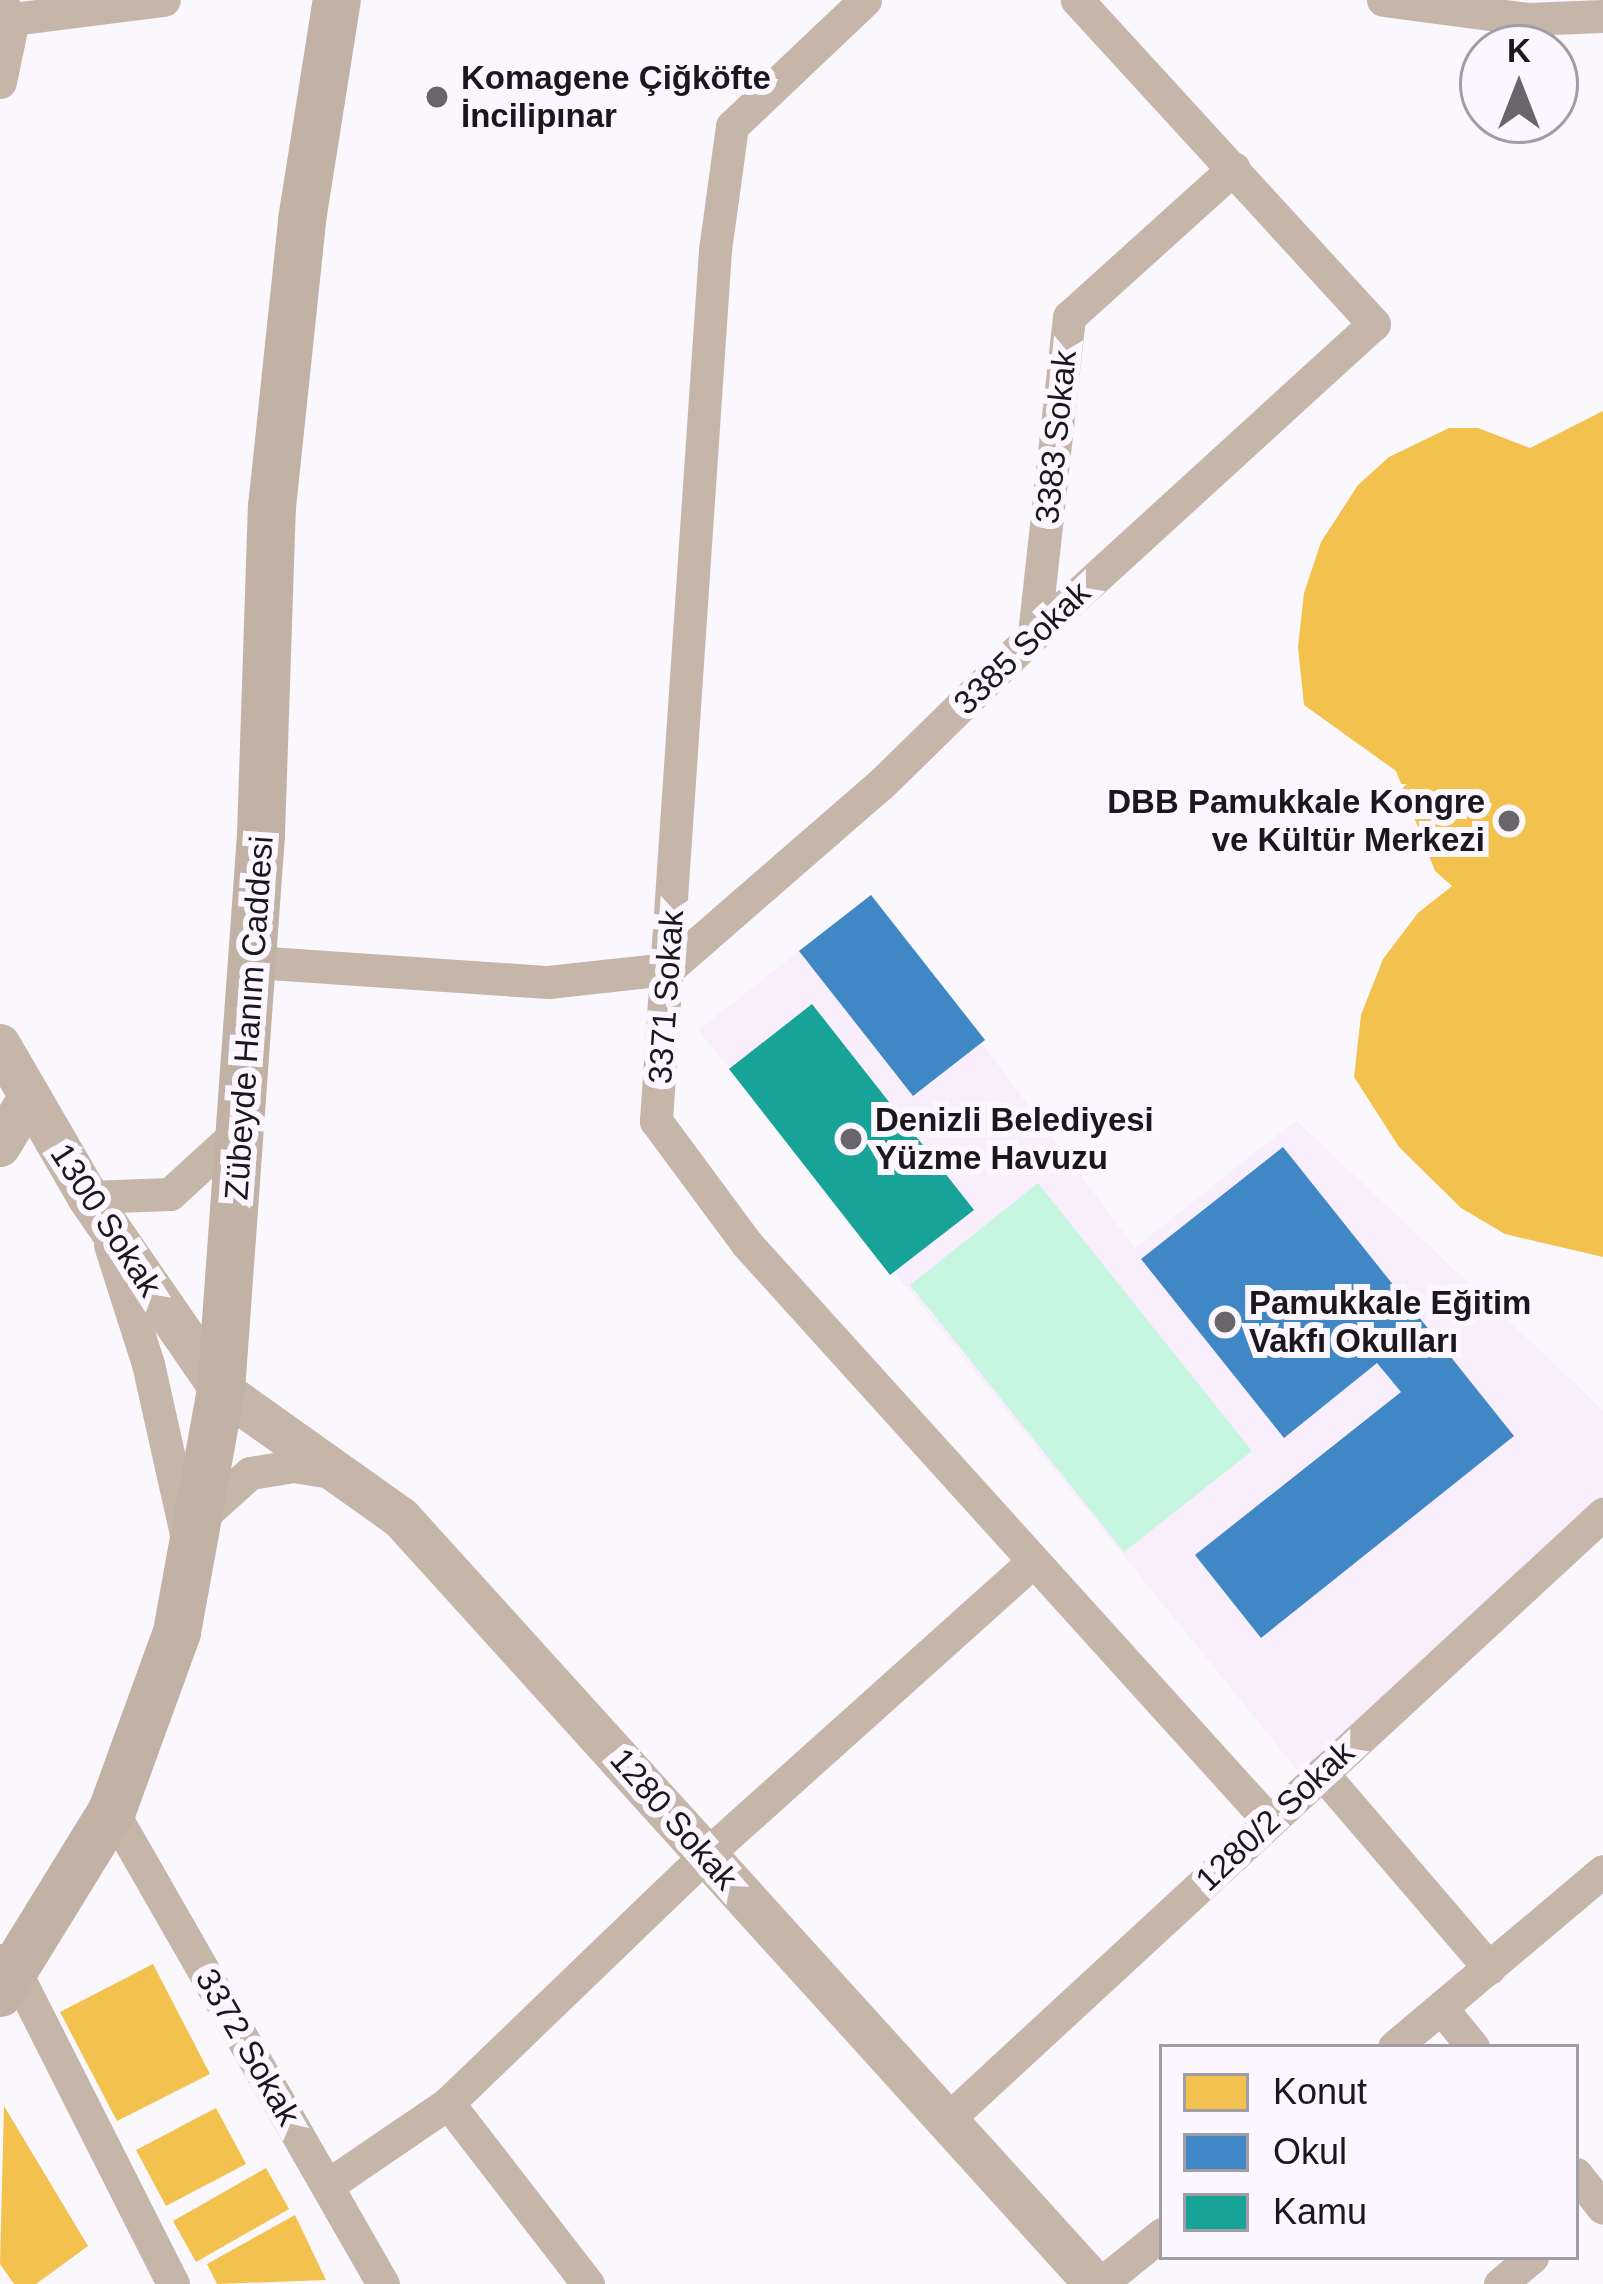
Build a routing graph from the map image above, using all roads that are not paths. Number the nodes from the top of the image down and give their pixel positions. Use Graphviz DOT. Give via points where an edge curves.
graph roads {
  1 [pos="164,0"];
  2 [pos="866,0"];
  3 [pos="1077,0"];
  4 [pos="1383,0"];
  5 [pos="7,11"];
  6 [pos="343,11"];
  7 [pos="1603,16"];
  8 [pos="0,82"];
  9 [pos="1234,168"];
  10 [pos="1034,634"];
  11 [pos="253,962"];
  12 [pos="668,968"];
  13 [pos="0,1045"];
  14 [pos="29,1098"];
  15 [pos="242,1127"];
  16 [pos="0,1145"];
  17 [pos="94,1206"];
  18 [pos="221,1390"];
  19 [pos="339,1473"];
  20 [pos="1603,1514"];
  21 [pos="192,1538"];
  22 [pos="1030,1564"];
  23 [pos="1322,1773"];
  24 [pos="112,1810"];
  25 [pos="1270,1822"];
  26 [pos="708,1853"];
  27 [pos="1603,1870"];
  28 [pos="1489,1968"];
  29 [pos="4,1973"];
  30 [pos="1442,2009"];
  31 [pos="1398,2044"];
  32 [pos="1471,2044"];
  33 [pos="448,2103"];
  34 [pos="948,2119"];
  35 [pos="1579,2179"];
  36 [pos="328,2185"];
  37 [pos="1595,2206"];
  38 [pos="1159,2236"];
  39 [pos="1528,2260"];
  40 [pos="173,2284"];
  41 [pos="383,2284"];
  42 [pos="588,2284"];
  43 [pos="1098,2284"];
  44 [pos="1500,2284"];
  1 -- 5 [label="street"];
  2 -- 12 [label="street, 3371 Sokak" via="732,126 715,250"];
  3 -- 9 [label="street"];
  4 -- 7 [label="street" via="1526,19"];
  5 -- 8 [label="street"];
  6 -- 11 [label="main road, Zübeyde Hanım Caddesi" via="302,220 272,507"];
  9 -- 10 [label="street, 3383 Sokak" via="1069,317"];
  9 -- 10 [label="street, 3385 Sokak" via="1374,324"];
  10 -- 12 [label="street, 3385 Sokak" via="880,785"];
  11 -- 12 [label="street" via="548,982"];
  11 -- 15 [label="main road, Zübeyde Hanım Caddesi"];
  12 -- 22 [label="street, 3371 Sokak" via="656,1121 747,1244"];
  13 -- 14 [label="street, 1300 Sokak"];
  14 -- 16 [label="street"];
  14 -- 17 [label="street, 1300 Sokak"];
  15 -- 17 [label="street" via="170,1194"];
  15 -- 18 [label="main road, Zübeyde Hanım Caddesi"];
  17 -- 18 [label="street, 1300 Sokak"];
  17 -- 21 [label="street" via="148,1364"];
  18 -- 19 [label="street, 1280 Sokak"];
  18 -- 21 [label="main road, Zübeyde Hanım Caddesi"];
  19 -- 21 [label="street" via="293,1466 250,1473"];
  19 -- 26 [label="street, 1280 Sokak" via="401,1518"];
  20 -- 23 [label="street, 1280/2 Sokak"];
  21 -- 24 [label="main road, Zübeyde Hanım Caddesi" via="177,1632"];
  22 -- 25 [label="street, 3371 Sokak"];
  22 -- 26 [label="street"];
  23 -- 25 [label="street, 1280/2 Sokak"];
  23 -- 28 [label="street"];
  24 -- 29 [label="main road, Zübeyde Hanım Caddesi"];
  24 -- 36 [label="street, 3372 Sokak"];
  25 -- 34 [label="street, 1280/2 Sokak"];
  26 -- 33 [label="street"];
  26 -- 34 [label="street, 1280 Sokak" via="772,1936"];
  27 -- 28 [label="street"];
  28 -- 30 [label="street"];
  29 -- 40 [label="street"];
  30 -- 31 [label="street"];
  30 -- 32 [label="street"];
  33 -- 36 [label="street"];
  33 -- 42 [label="street"];
  34 -- 43 [label="street, 1280 Sokak"];
  35 -- 37 [label="street"];
  36 -- 41 [label="street, 3372 Sokak"];
  38 -- 43 [label="street"];
  39 -- 44 [label="street"];
}
